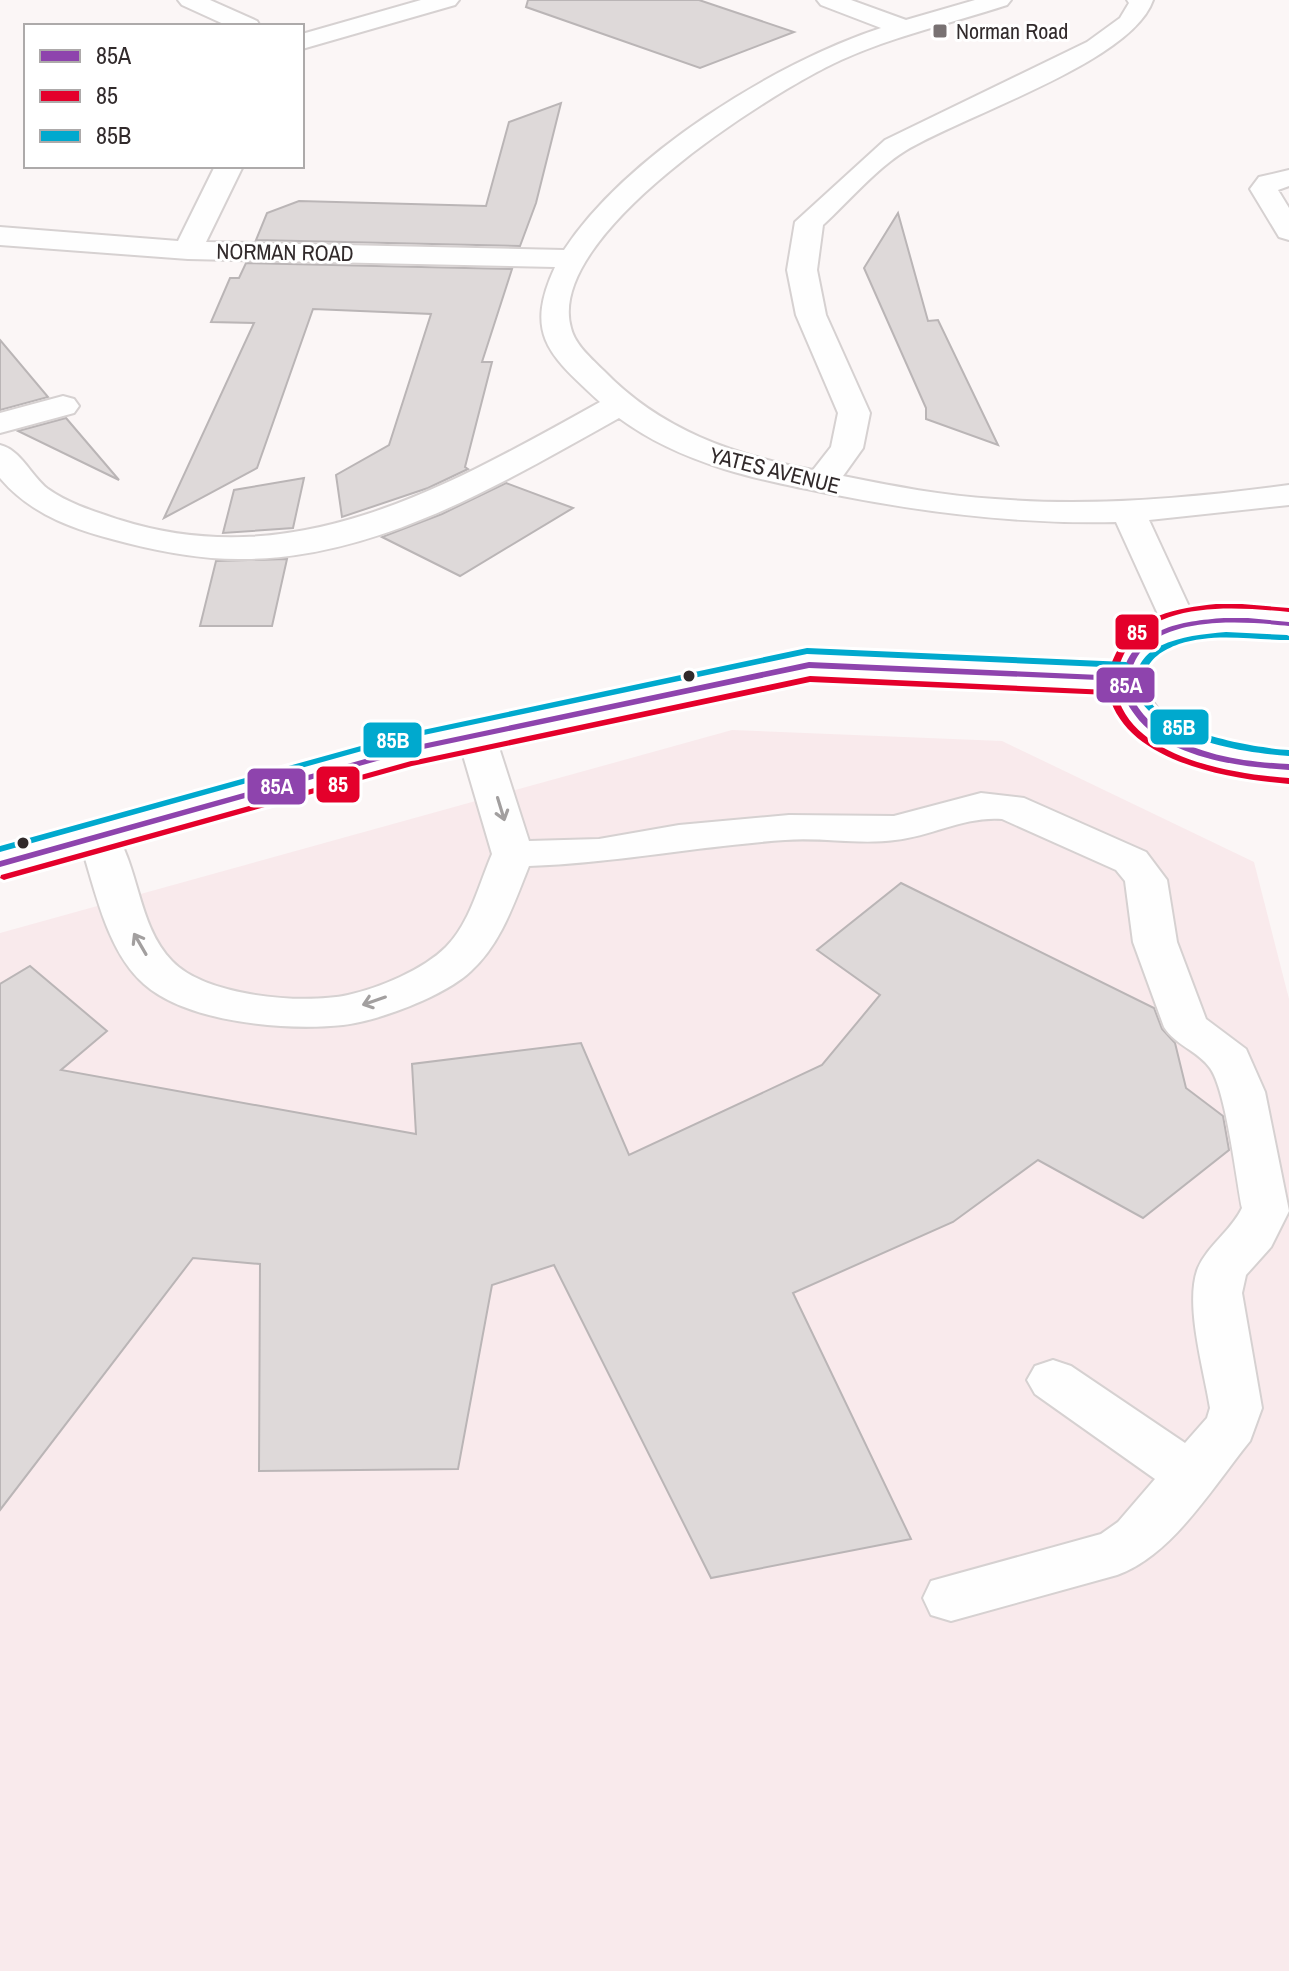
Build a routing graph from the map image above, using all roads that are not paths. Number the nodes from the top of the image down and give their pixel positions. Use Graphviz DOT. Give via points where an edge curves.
graph roads {
  1 [pos="190,0"];
  2 [pos="447,0"];
  3 [pos="829,0"];
  4 [pos="999,0"];
  5 [pos="1139,0"];
  6 [pos="399,5"];
  7 [pos="244,24"];
  8 [pos="901,27"];
  9 [pos="304,41"];
  10 [pos="228,168"];
  11 [pos="1289,178"];
  12 [pos="1289,231"];
  13 [pos="0,236"];
  14 [pos="188,250"];
  15 [pos="571,259"];
  16 [pos="619,405"];
  17 [pos="63,406"];
  18 [pos="0,423"];
  19 [pos="0,455"];
  20 [pos="821,482"];
  21 [pos="1289,495"];
  22 [pos="1127,509"];
  23 [pos="1289,624"];
  24 [pos="1180,626"];
  25 [pos="1125,679"];
  26 [pos="476,735"];
  27 [pos="1289,767"];
  28 [pos="98,836"];
  29 [pos="513,854"];
  30 [pos="0,864"];
  31 [pos="1053,1380"];
  32 [pos="1191,1475"];
  33 [pos="951,1598"];
  1 -- 7 [label="main road"];
  2 -- 6 [label="main road"];
  3 -- 8 [label="main road"];
  4 -- 8 [label="main road, YATES AVENUE"];
  5 -- 20 [label="main road" via="1129,23 1096,47 894,146 809,222 802,270 811,315 854,413 847,448"];
  6 -- 9 [label="main road"];
  8 -- 15 [label="main road, YATES AVENUE" via="828,56 663,160 616,200"];
  10 -- 14 [label="main road"];
  11 -- 12 [label="main road" via="1264,189"];
  13 -- 14 [label="main road, NORMAN ROAD"];
  14 -- 15 [label="main road, NORMAN ROAD"];
  15 -- 16 [label="main road, YATES AVENUE" via="555,303 556,331"];
  16 -- 19 [label="main road" via="472,485 364,530 276,550 187,549 70,514 21,486"];
  16 -- 20 [label="main road, YATES AVENUE" via="666,436 714,458"];
  17 -- 18 [label="main road"];
  20 -- 22 [label="main road, YATES AVENUE" via="1014,511"];
  21 -- 22 [label="main road, YATES AVENUE"];
  22 -- 24 [label="main road"];
  23 -- 24 [label="main road" via="1219,619"];
  24 -- 25 [label="main road" via="1151,639 1131,657"];
  25 -- 26 [label="main road" via="809,665"];
  25 -- 27 [label="main road" via="1132,704 1154,727 1188,747 1231,761"];
  26 -- 28 [label="main road"];
  26 -- 29 [label="main road, one-way"];
  29 -- 28 [label="main road, one-way" via="481,928 452,966 348,1010 281,1010 185,993 157,972 134,937"];
  28 -- 30 [label="main road"];
  29 -- 32 [label="main road" via="599,851 789,827 895,828 981,805 1010,807 1131,861 1146,880 1155,942 1186,1027 1230,1060 1242,1092 1266,1208 1254,1235 1223,1268 1217,1293 1236,1408 1231,1426"];
  31 -- 32 [label="main road"];
  32 -- 33 [label="main road" via="1138,1538 1117,1552"];
}
